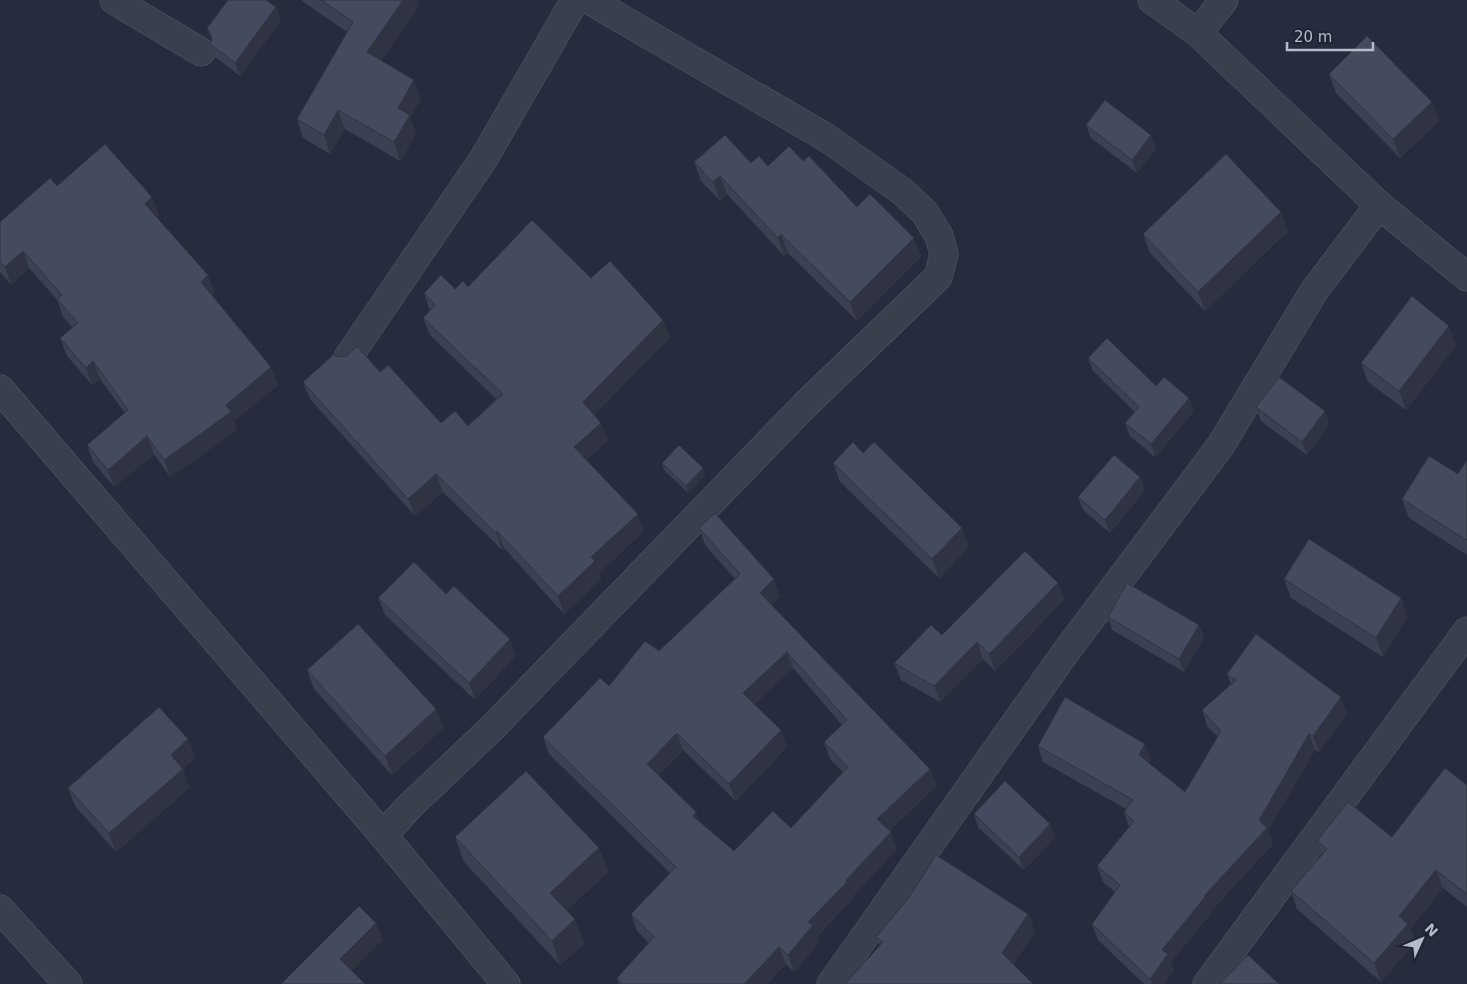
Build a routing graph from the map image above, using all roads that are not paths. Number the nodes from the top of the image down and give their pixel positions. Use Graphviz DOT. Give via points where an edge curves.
graph roads {
  1 [pos="114,0"];
  2 [pos="575,0"];
  3 [pos="589,0"];
  4 [pos="1152,0"];
  5 [pos="1224,0"];
  6 [pos="1198,33"];
  7 [pos="201,52"];
  8 [pos="1378,204"];
  9 [pos="1467,277"];
  10 [pos="347,359"];
  11 [pos="0,389"];
  12 [pos="1467,631"];
  13 [pos="383,835"];
  14 [pos="0,909"];
  15 [pos="68,984"];
  16 [pos="506,984"];
  17 [pos="831,984"];
  18 [pos="1207,984"];
  1 -- 7 [label="street"];
  2 -- 10 [label="street" via="484,158"];
  3 -- 13 [label="street" via="819,133 903,192 925,213 939,236 944,254 938,277 805,405"];
  4 -- 6 [label="street"];
  5 -- 6 [label="street"];
  6 -- 8 [label="street"];
  8 -- 9 [label="street"];
  8 -- 17 [label="street" via="1314,291 1221,445 1065,653"];
  11 -- 13 [label="street"];
  12 -- 18 [label="street"];
  13 -- 16 [label="street"];
  14 -- 15 [label="street"];
}
